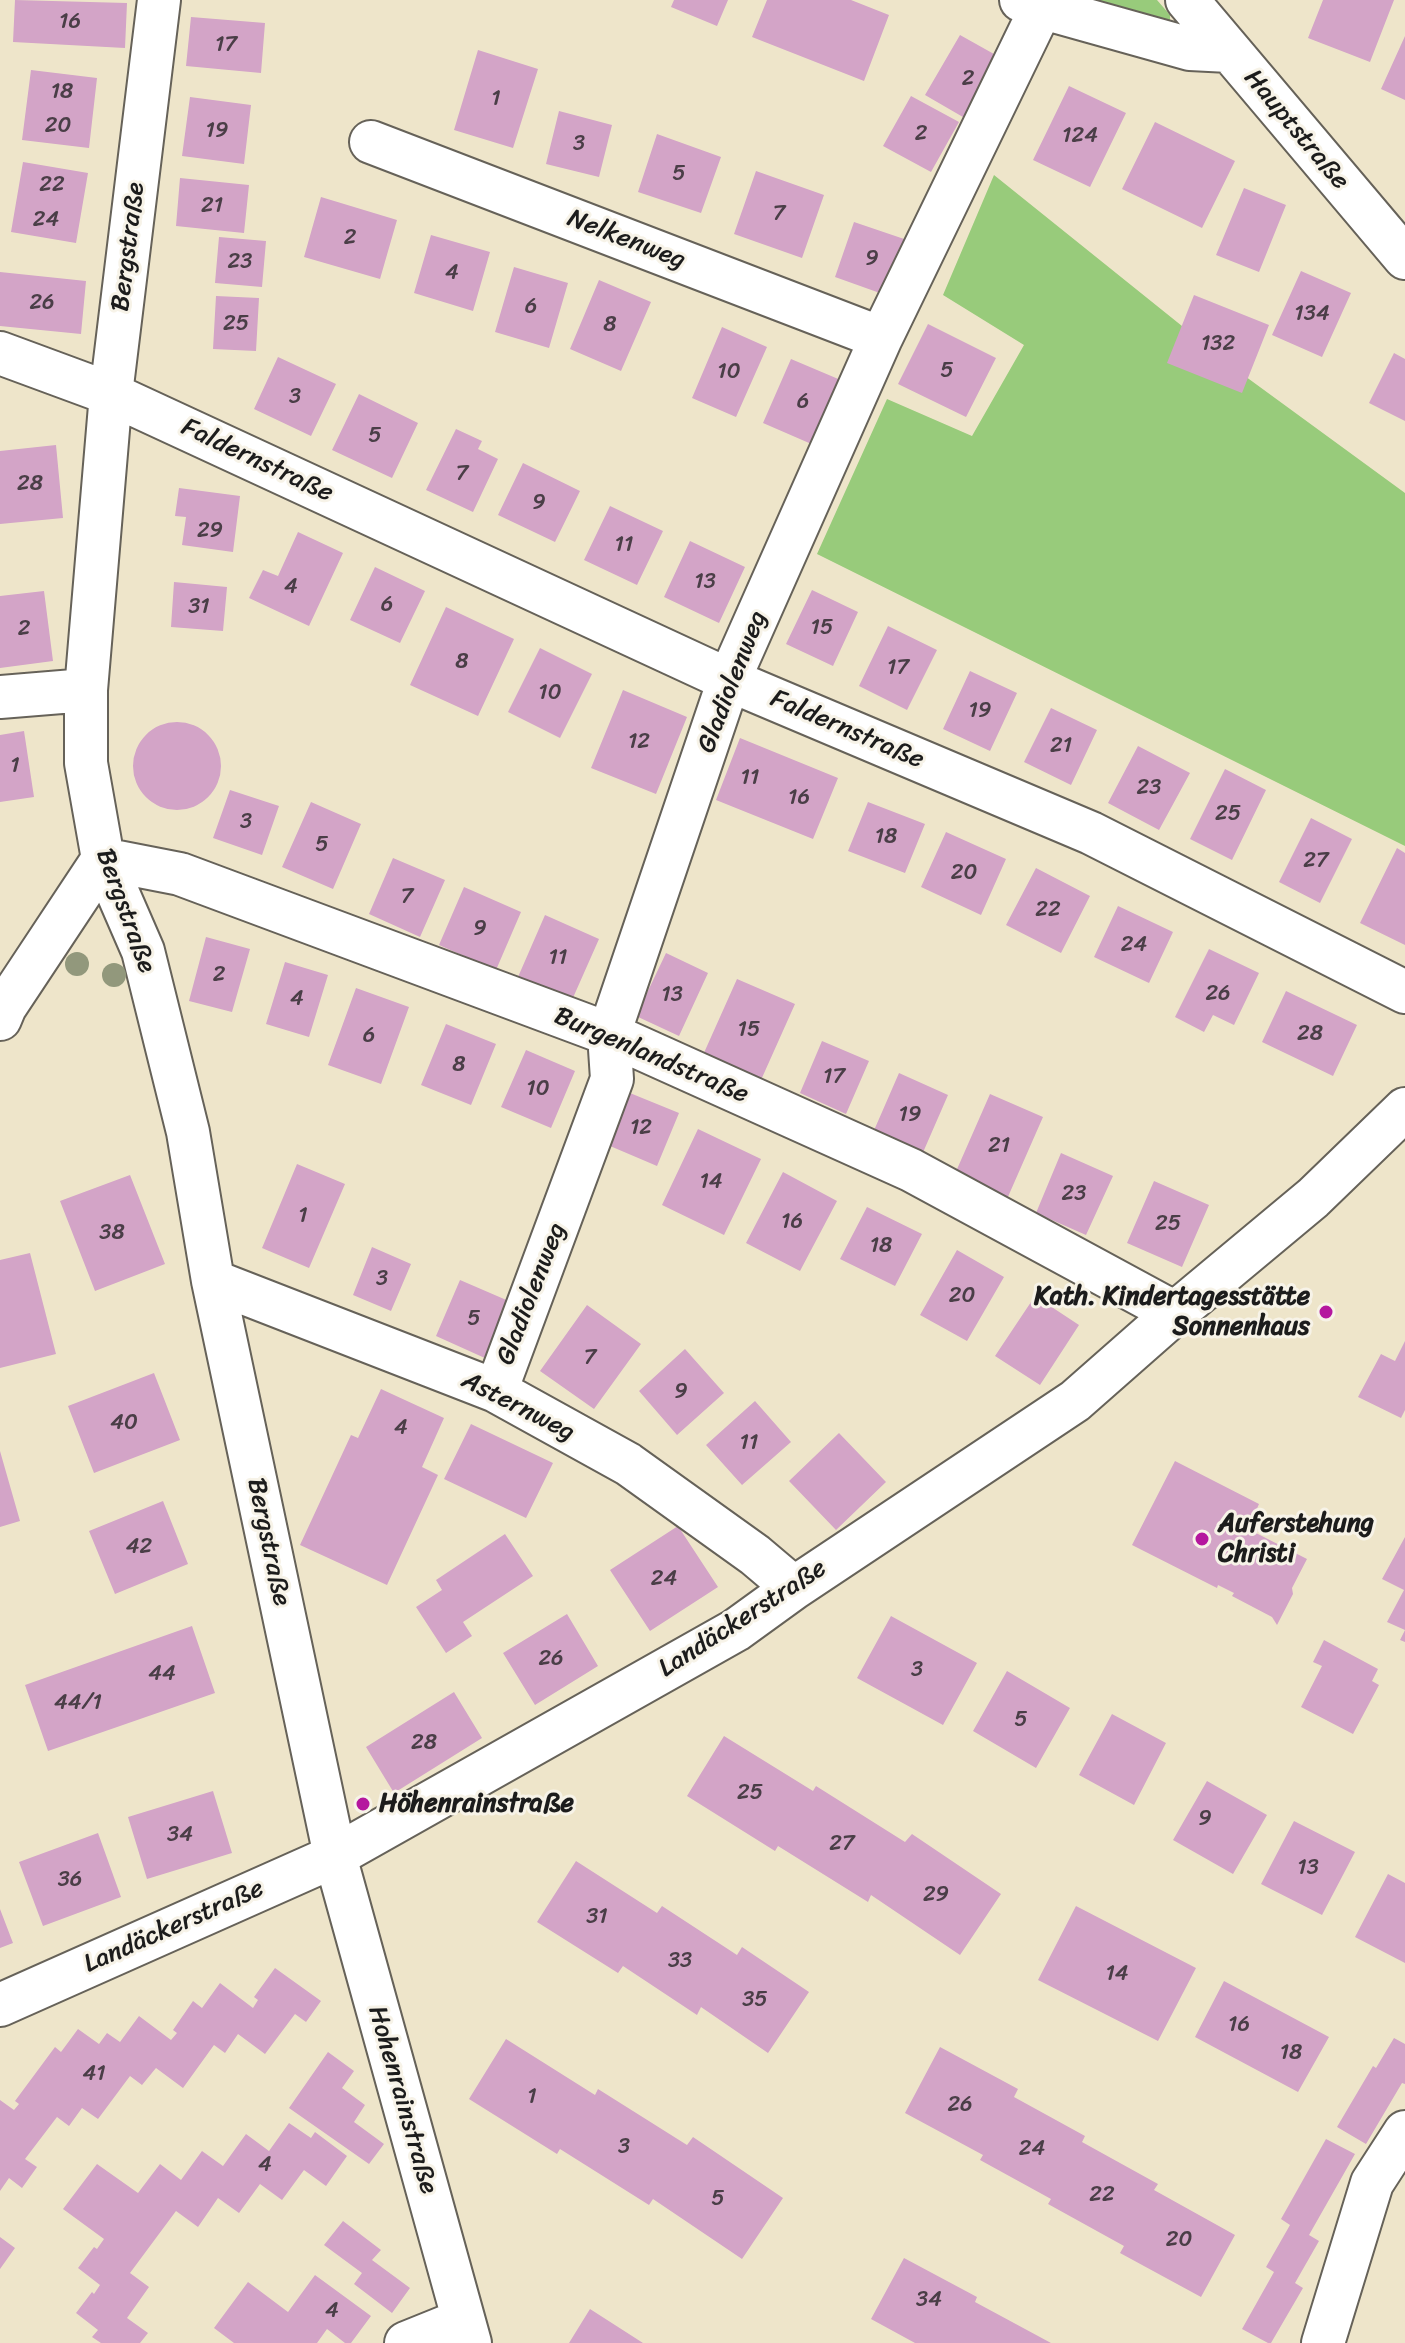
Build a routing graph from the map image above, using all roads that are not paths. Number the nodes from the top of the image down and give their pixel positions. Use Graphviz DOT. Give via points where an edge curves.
graph roads {
  1 [pos="159,0"];
  2 [pos="1187,0"];
  3 [pos="1036,2"];
  4 [pos="1229,51"];
  5 [pos="371,142"];
  6 [pos="1405,258"];
  7 [pos="881,338"];
  8 [pos="0,353"];
  9 [pos="111,394"];
  10 [pos="729,680"];
  11 [pos="86,690"];
  12 [pos="0,697"];
  13 [pos="103,859"];
  14 [pos="1405,992"];
  15 [pos="2,1011"];
  16 [pos="609,1034"];
  17 [pos="1405,1109"];
  18 [pos="213,1281"];
  19 [pos="1175,1313"];
  20 [pos="496,1391"];
  21 [pos="794,1588"];
  22 [pos="335,1856"];
  23 [pos="0,2005"];
  24 [pos="1405,2132"];
  25 [pos="467,2331"];
  26 [pos="406,2343"];
  27 [pos="1323,2343"];
  1 -- 9 [label="street, Bergstraße"];
  2 -- 4 [label="street, Hauptstraße"];
  3 -- 4 [label="street" via="1190,49"];
  3 -- 7 [label="street, Gladiolenweg"];
  4 -- 6 [label="street, Hauptstraße"];
  5 -- 7 [label="street, Nelkenweg"];
  7 -- 10 [label="street, Gladiolenweg"];
  8 -- 9 [label="street, Faldernstraße"];
  9 -- 10 [label="street, Faldernstraße"];
  9 -- 11 [label="street, Bergstraße"];
  10 -- 14 [label="street, Faldernstraße" via="1091,833"];
  10 -- 16 [label="street, Gladiolenweg"];
  11 -- 12 [label="street"];
  11 -- 13 [label="street, Bergstraße" via="86,763"];
  13 -- 15 [label="street"];
  13 -- 16 [label="street, Burgenlandstraße" via="180,874"];
  13 -- 18 [label="street, Bergstraße" via="143,951 188,1132"];
  16 -- 19 [label="street, Burgenlandstraße" via="911,1170"];
  16 -- 20 [label="street, Gladiolenweg" via="612,1079"];
  17 -- 19 [label="street, Landäckerstraße" via="1313,1198"];
  18 -- 20 [label="street, Asternweg"];
  18 -- 22 [label="street, Bergstraße"];
  19 -- 21 [label="street, Landäckerstraße" via="1075,1401"];
  20 -- 21 [label="street, Asternweg" via="628,1464"];
  21 -- 22 [label="street, Landäckerstraße" via="736,1630"];
  22 -- 23 [label="street, Landäckerstraße"];
  22 -- 25 [label="street, Hohenrainstraße"];
  24 -- 27 [label="street" via="1372,2183"];
  25 -- 26 [label="street"];
}
